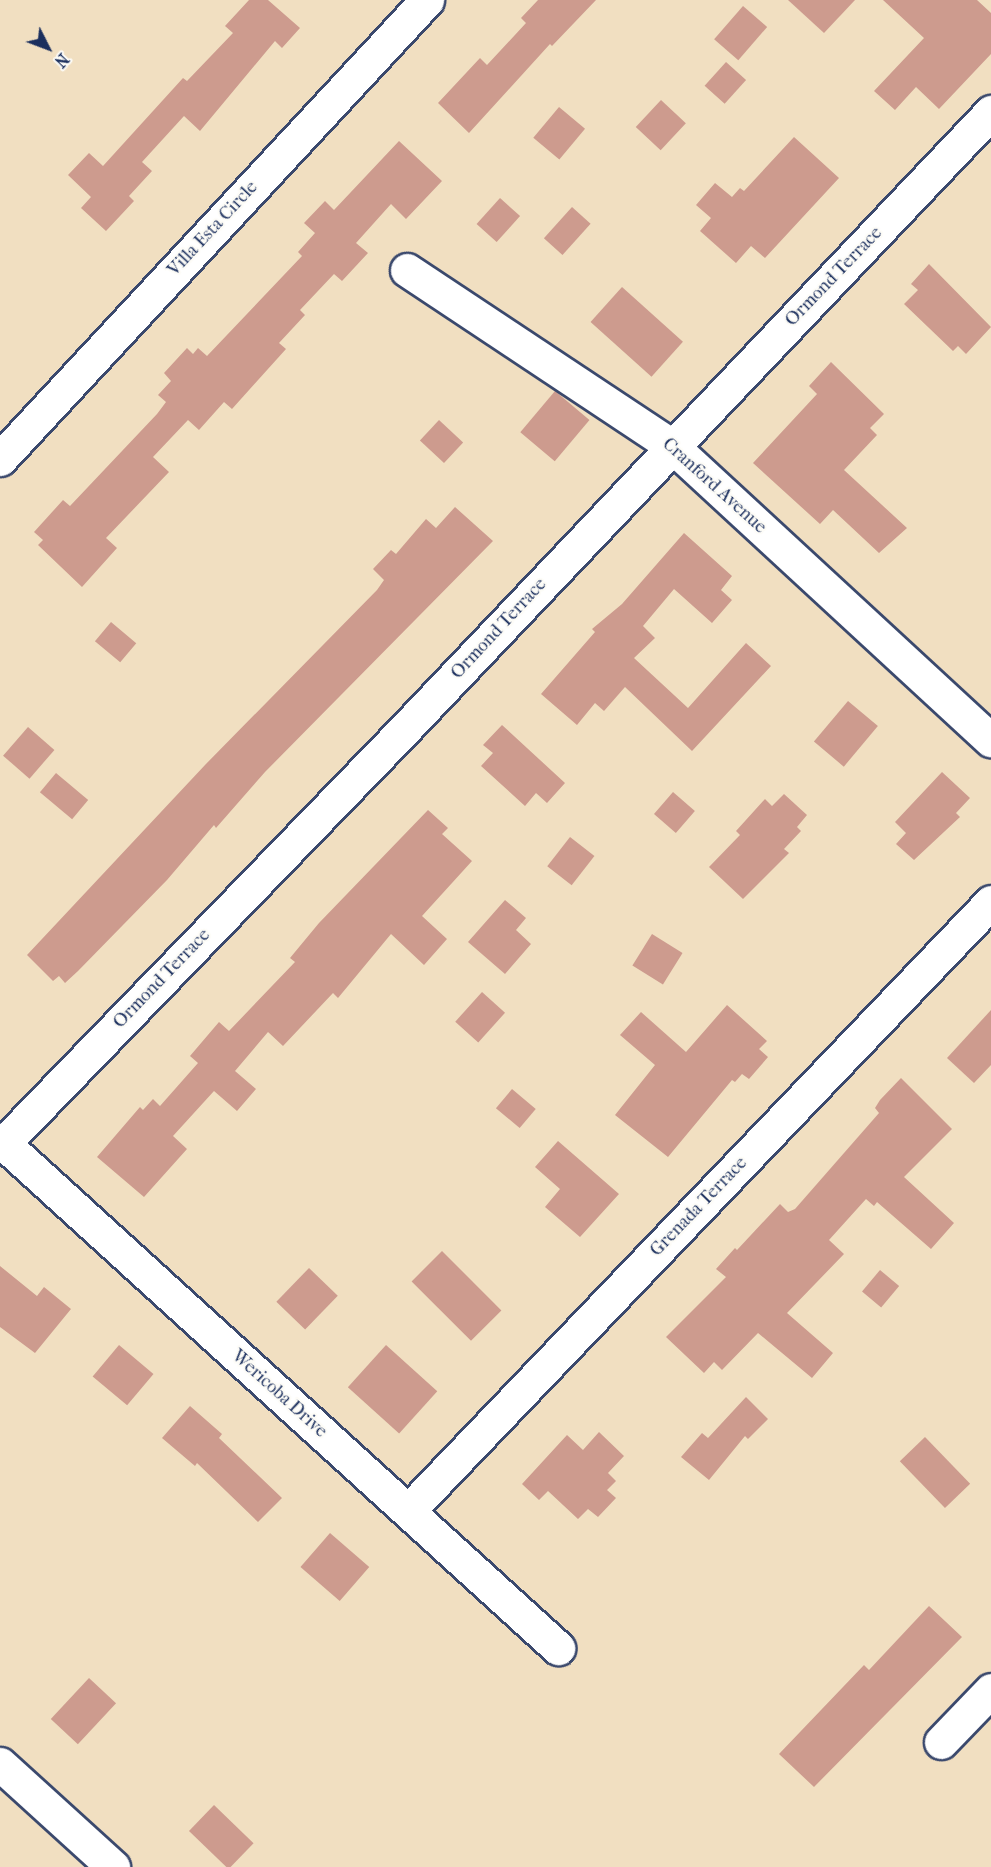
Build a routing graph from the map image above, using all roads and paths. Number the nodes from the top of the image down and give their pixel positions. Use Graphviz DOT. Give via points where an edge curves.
graph roads {
  1 [pos="427,0"];
  2 [pos="991,112"];
  3 [pos="407,270"];
  4 [pos="672,446"];
  5 [pos="0,459"];
  6 [pos="991,740"];
  7 [pos="991,902"];
  8 [pos="2,1141"];
  9 [pos="408,1511"];
  10 [pos="558,1648"];
  11 [pos="991,1690"];
  12 [pos="941,1742"];
  13 [pos="0,1764"];
  14 [pos="113,1867"];
  1 -- 5 [label="street, Villa Esta Circle"];
  2 -- 4 [label="street, Ormond Terrace"];
  3 -- 4 [label="street, Cranford Avenue"];
  4 -- 6 [label="street, Cranford Avenue"];
  4 -- 8 [label="street, Ormond Terrace" via="403,731"];
  7 -- 9 [label="street, Grenada Terrace"];
  8 -- 9 [label="street, Wericoba Drive"];
  9 -- 10 [label="street, Wericoba Drive"];
  11 -- 12 [label="street"];
  13 -- 14 [label="street"];
}
